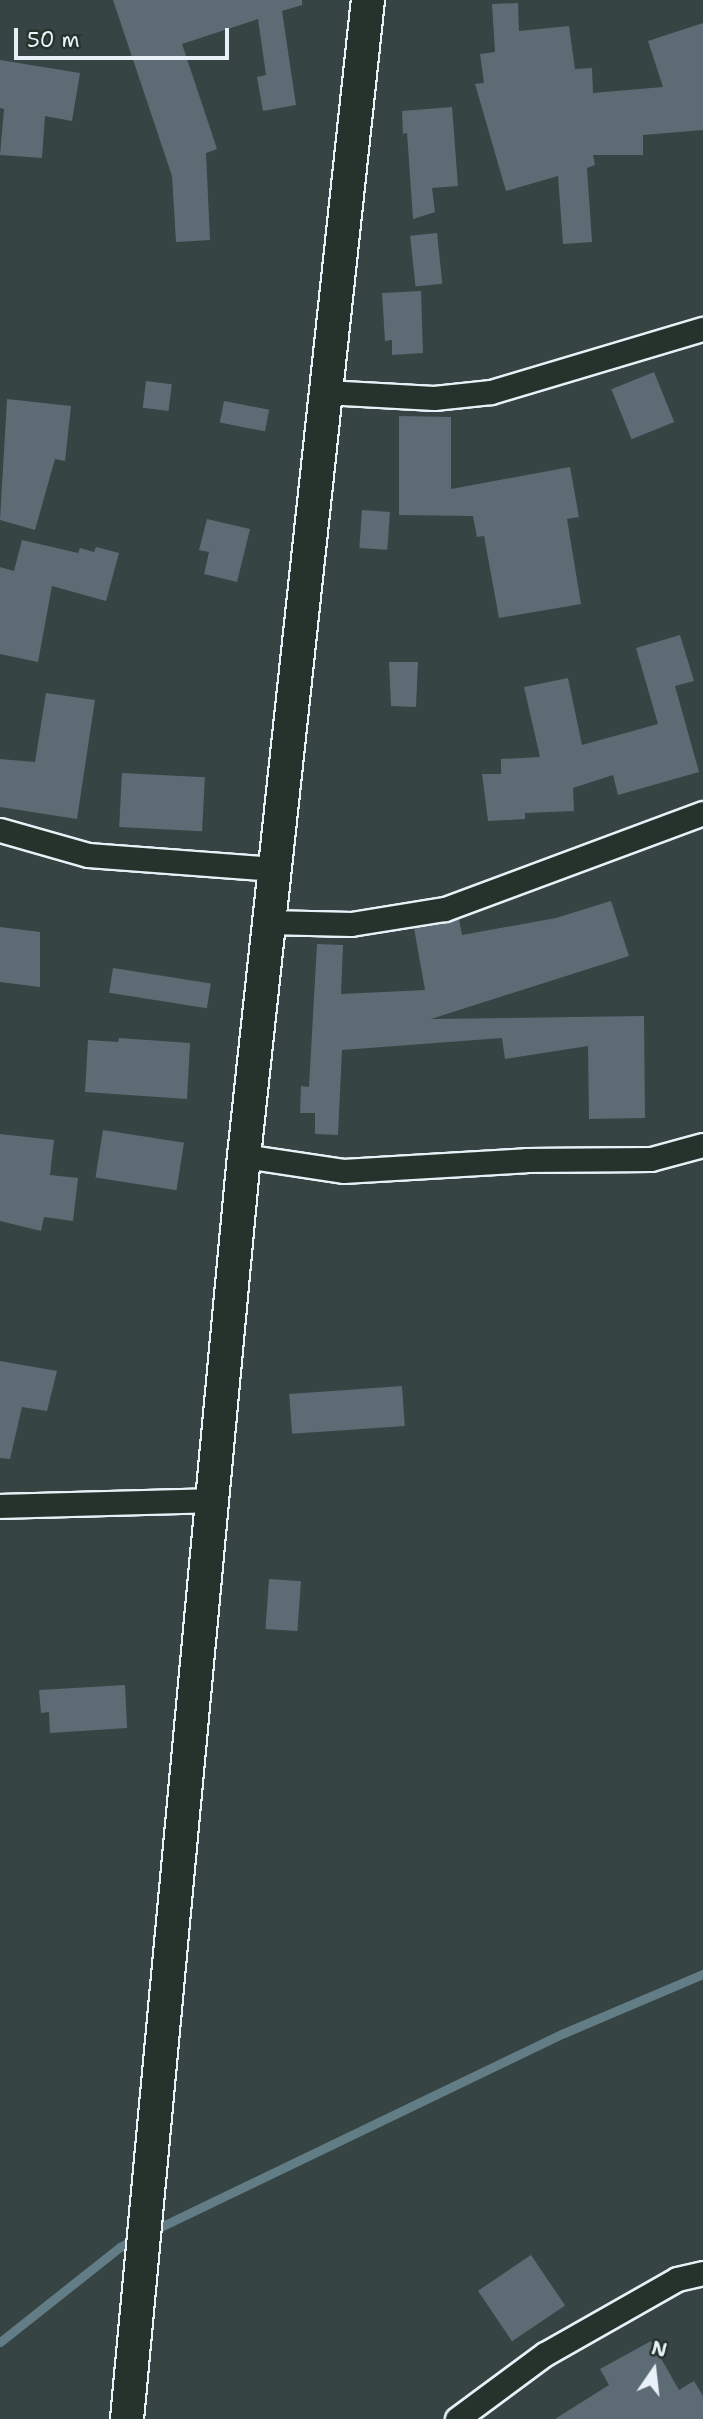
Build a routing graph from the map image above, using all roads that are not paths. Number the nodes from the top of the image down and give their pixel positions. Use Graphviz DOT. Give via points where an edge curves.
graph roads {
  1 [pos="368,0"];
  2 [pos="703,329"];
  3 [pos="324,392"];
  4 [pos="703,813"];
  5 [pos="0,830"];
  6 [pos="274,869"];
  7 [pos="268,922"];
  8 [pos="703,1145"];
  9 [pos="244,1156"];
  10 [pos="215,1500"];
  11 [pos="0,1506"];
  12 [pos="703,2273"];
  13 [pos="127,2419"];
  14 [pos="457,2419"];
  1 -- 3 [label="main road"];
  2 -- 3 [label="street" via="491,392 434,398"];
  3 -- 6 [label="main road"];
  4 -- 7 [label="street" via="445,909 351,924"];
  5 -- 6 [label="street" via="88,855 183,866"];
  6 -- 7 [label="main road"];
  7 -- 9 [label="main road"];
  8 -- 9 [label="street" via="651,1159 526,1160 343,1171"];
  9 -- 10 [label="main road"];
  10 -- 11 [label="street"];
  10 -- 13 [label="main road"];
  12 -- 14 [label="street" via="677,2279 545,2354"];
}
